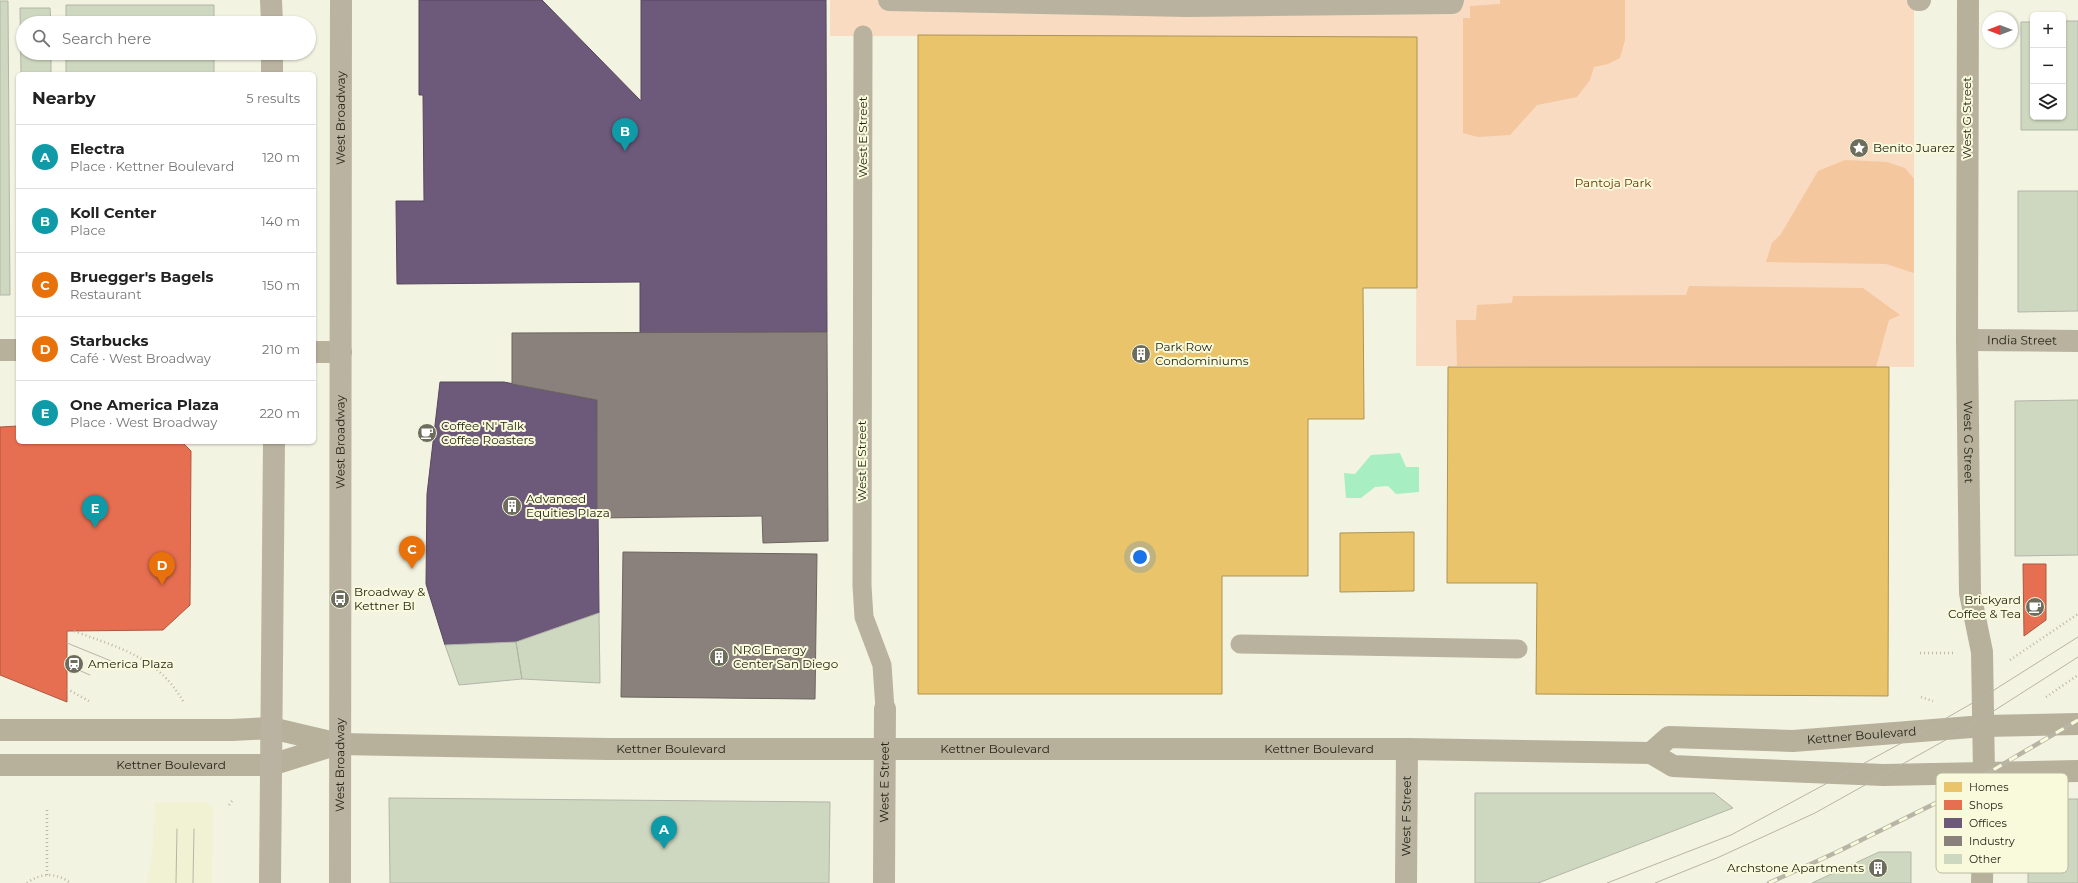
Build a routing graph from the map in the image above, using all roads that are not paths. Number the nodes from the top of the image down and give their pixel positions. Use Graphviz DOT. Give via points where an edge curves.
graph roads {
  1 [pos="271,0"];
  2 [pos="341,0"];
  3 [pos="888,0"];
  4 [pos="1453,0"];
  5 [pos="1968,0"];
  6 [pos="272,16"];
  7 [pos="863,35"];
  8 [pos="272,60"];
  9 [pos="272,72"];
  10 [pos="1967,340"];
  11 [pos="2078,341"];
  12 [pos="0,350"];
  13 [pos="16,350"];
  14 [pos="316,352"];
  15 [pos="341,352"];
  16 [pos="274,444"];
  17 [pos="1240,644"];
  18 [pos="1518,649"];
  19 [pos="886,710"];
  20 [pos="2078,724"];
  21 [pos="1984,726"];
  22 [pos="271,728"];
  23 [pos="0,730"];
  24 [pos="339,744"];
  25 [pos="885,748"];
  26 [pos="1407,749"];
  27 [pos="1651,753"];
  28 [pos="0,765"];
  29 [pos="271,765"];
  30 [pos="2078,771"];
  31 [pos="1984,772"];
  32 [pos="1936,773"];
  33 [pos="1951,773"];
  34 [pos="1982,873"];
  35 [pos="270,883"];
  36 [pos="340,883"];
  37 [pos="884,883"];
  38 [pos="1406,883"];
  39 [pos="1982,883"];
  1 -- 6 [label="main road"];
  2 -- 15 [label="main road, West Broadway"];
  3 -- 4 [label="street" via="1188,6"];
  5 -- 10 [label="main road, West G Street"];
  7 -- 19 [label="lane, West E Street" via="862,586 864,616 882,665"];
  8 -- 9 [label="main road"];
  10 -- 11 [label="street, India Street"];
  10 -- 21 [label="main road, West G Street" via="1970,593 1982,652"];
  12 -- 13 [label="main road"];
  14 -- 15 [label="main road"];
  15 -- 24 [label="main road, West Broadway"];
  16 -- 22 [label="main road"];
  17 -- 18 [label="lane"];
  19 -- 25 [label="street, West E Street"];
  20 -- 21 [label="main road, Kettner Boulevard"];
  21 -- 27 [label="main road, Kettner Boulevard" via="1793,741 1669,737"];
  21 -- 31 [label="main road, West G Street"];
  22 -- 23 [label="main road, Kettner Boulevard"];
  22 -- 24 [label="main road, Kettner Boulevard"];
  22 -- 29 [label="main road"];
  24 -- 25 [label="main road, Kettner Boulevard" via="608,749"];
  24 -- 29 [label="main road, Kettner Boulevard"];
  24 -- 36 [label="main road, West Broadway"];
  25 -- 26 [label="main road, Kettner Boulevard"];
  25 -- 37 [label="street, West E Street"];
  26 -- 27 [label="main road, Kettner Boulevard"];
  26 -- 38 [label="street, West F Street"];
  27 -- 32 [label="main road, Kettner Boulevard" via="1673,766 1884,775"];
  28 -- 29 [label="main road, Kettner Boulevard"];
  29 -- 35 [label="main road"];
  30 -- 31 [label="main road, Kettner Boulevard"];
  31 -- 33 [label="main road, Kettner Boulevard"];
  34 -- 39 [label="main road, West G Street"];
}
